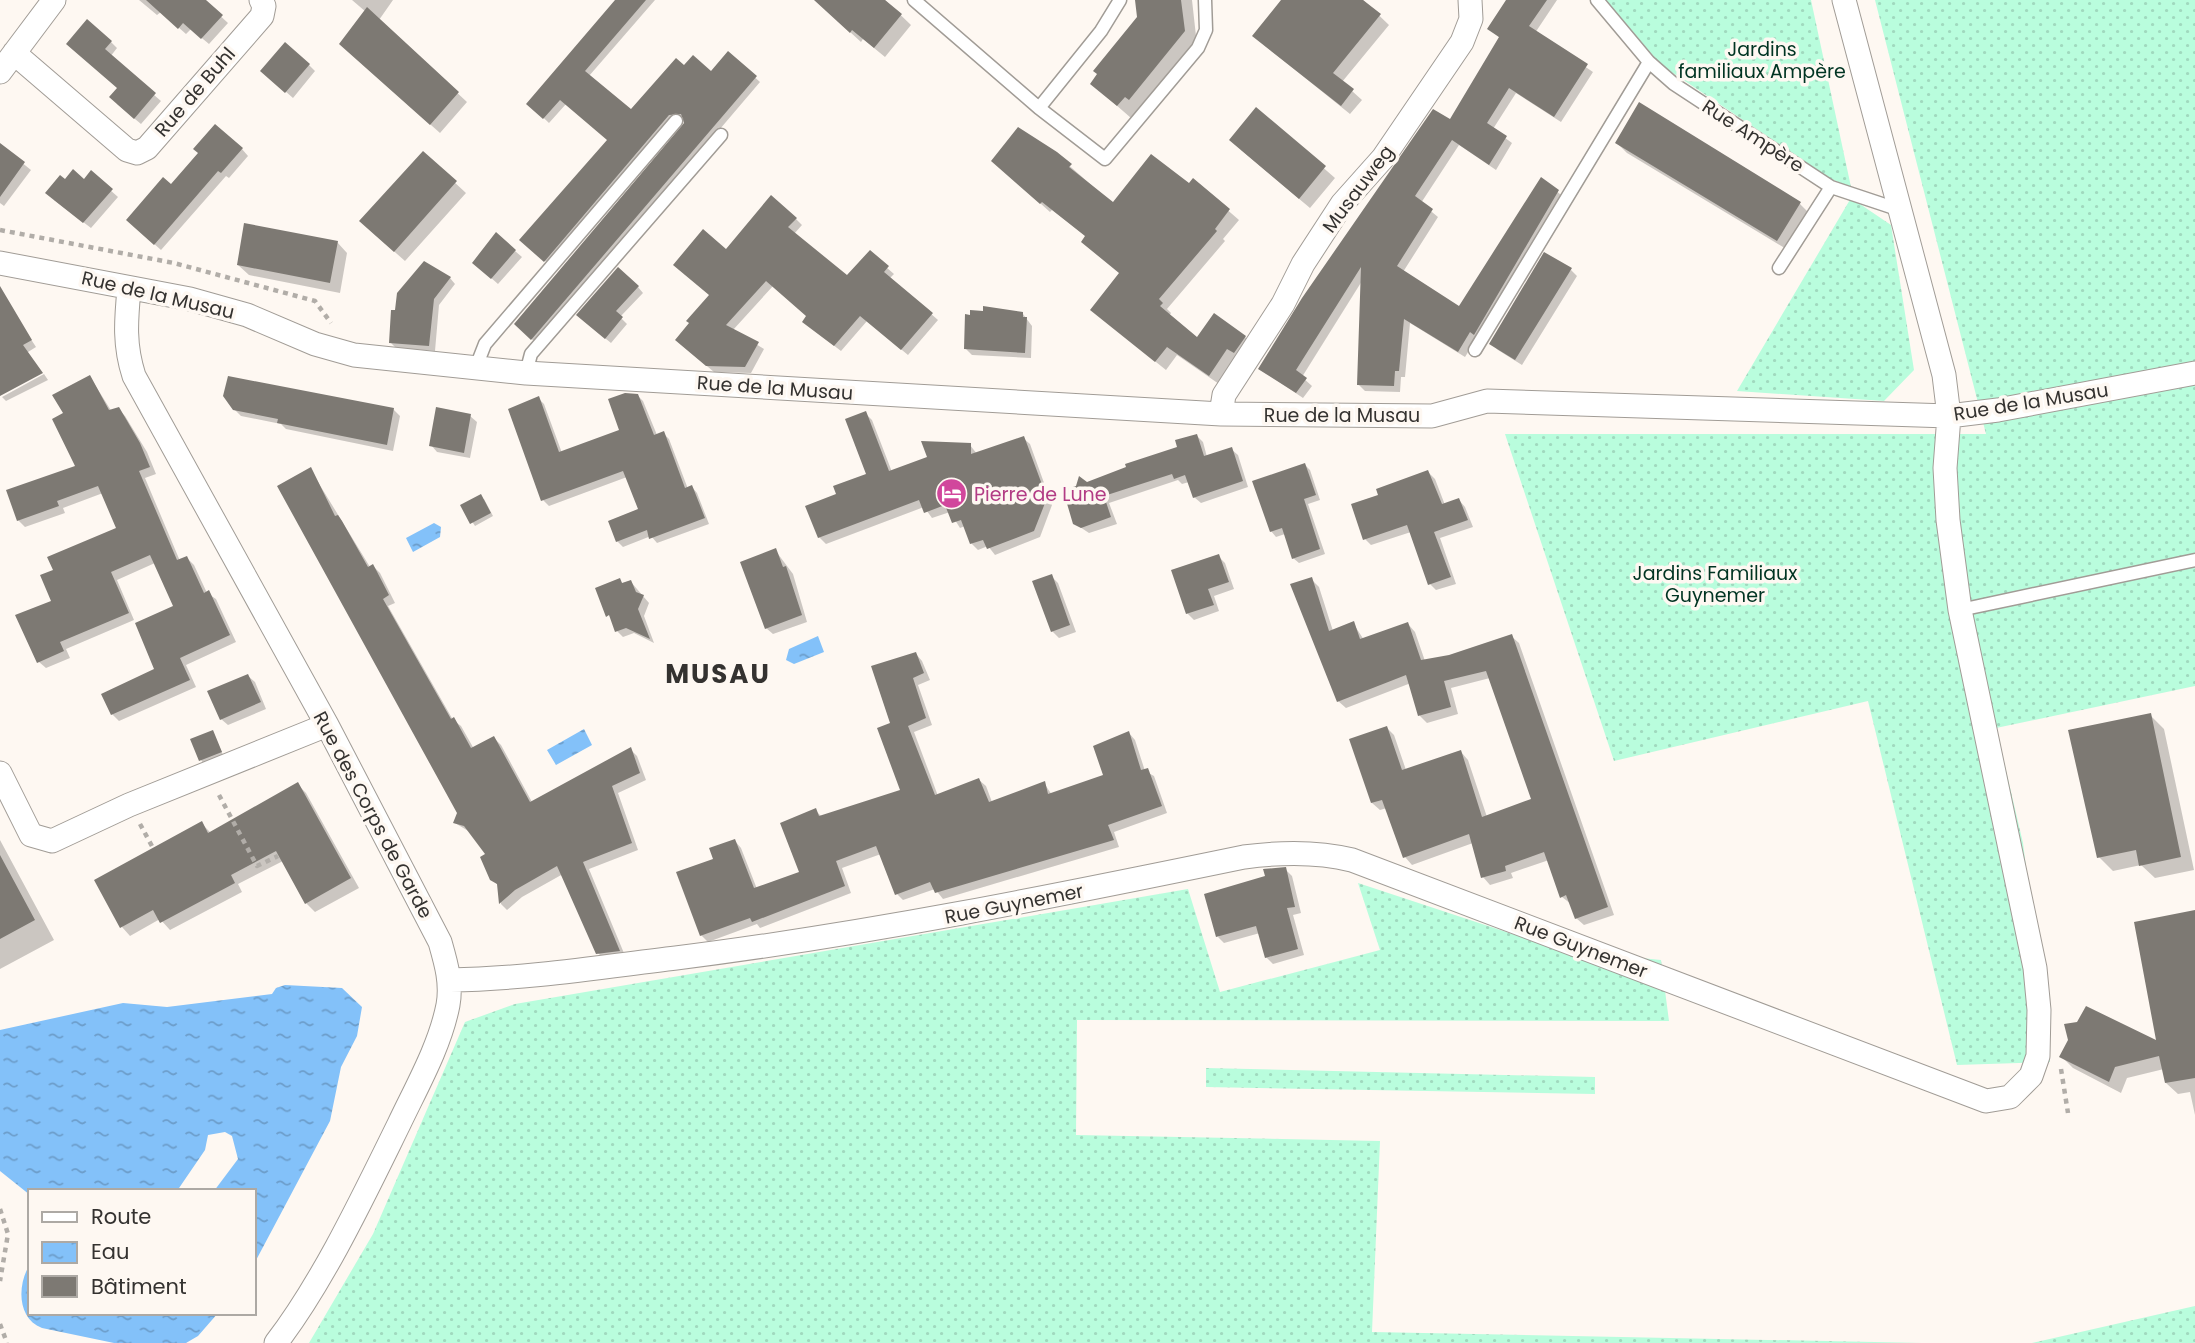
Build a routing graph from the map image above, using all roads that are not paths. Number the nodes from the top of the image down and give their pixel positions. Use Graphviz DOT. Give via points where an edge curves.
graph roads {
  1 [pos="54,0"];
  2 [pos="261,0"];
  3 [pos="914,0"];
  4 [pos="1120,0"];
  5 [pos="1205,0"];
  6 [pos="1470,0"];
  7 [pos="1597,0"];
  8 [pos="1844,0"];
  9 [pos="14,53"];
  10 [pos="1649,62"];
  11 [pos="0,72"];
  12 [pos="1039,108"];
  13 [pos="676,121"];
  14 [pos="720,135"];
  15 [pos="1831,187"];
  16 [pos="1900,210"];
  17 [pos="0,263"];
  18 [pos="1779,268"];
  19 [pos="129,289"];
  20 [pos="1475,350"];
  21 [pos="476,367"];
  22 [pos="526,373"];
  23 [pos="2195,373"];
  24 [pos="1222,414"];
  25 [pos="1949,416"];
  26 [pos="2195,560"];
  27 [pos="1960,610"];
  28 [pos="327,725"];
  29 [pos="0,773"];
  30 [pos="450,980"];
  31 [pos="276,1343"];
  1 -- 9 [label="street"];
  2 -- 9 [label="street, Rue de Buhl" via="262,16 147,148 137,153 127,150"];
  3 -- 12 [label="lane"];
  4 -- 12 [label="lane"];
  5 -- 12 [label="lane" via="1206,30 1198,48 1105,159"];
  6 -- 24 [label="street, Musauweg" via="1471,19 1462,42 1383,159 1342,204 1224,395"];
  7 -- 10 [label="lane, Rue Ampère"];
  8 -- 16 [label="street"];
  9 -- 11 [label="street"];
  10 -- 15 [label="lane, Rue Ampère" via="1674,84"];
  10 -- 20 [label="lane"];
  13 -- 21 [label="lane" via="485,344"];
  14 -- 22 [label="lane" via="531,354"];
  15 -- 16 [label="lane, Rue Ampère"];
  15 -- 18 [label="lane"];
  16 -- 25 [label="street" via="1944,375"];
  17 -- 19 [label="street, Rue de la Musau"];
  19 -- 21 [label="street, Rue de la Musau" via="190,299 354,355"];
  19 -- 28 [label="street, Rue des Corps de Garde" via="124,331 134,376"];
  21 -- 22 [label="street, Rue de la Musau"];
  22 -- 24 [label="street, Rue de la Musau"];
  23 -- 25 [label="street, Rue de la Musau"];
  24 -- 25 [label="street, Rue de la Musau" via="1432,416 1487,401"];
  25 -- 27 [label="street, Rue Guynemer" via="1945,468"];
  26 -- 27 [label="lane"];
  27 -- 30 [label="street, Rue Guynemer" via="2035,968 2038,1056 2031,1076 2010,1097 1986,1101 1352,860 1320,853 1244,857 963,915 775,946 535,976"];
  28 -- 29 [label="street" via="52,841 31,835"];
  28 -- 30 [label="street, Rue des Corps de Garde" via="440,942"];
  30 -- 31 [label="street, Rue des Corps de Garde" via="443,1022 419,1082 374,1175 294,1320"];
}
